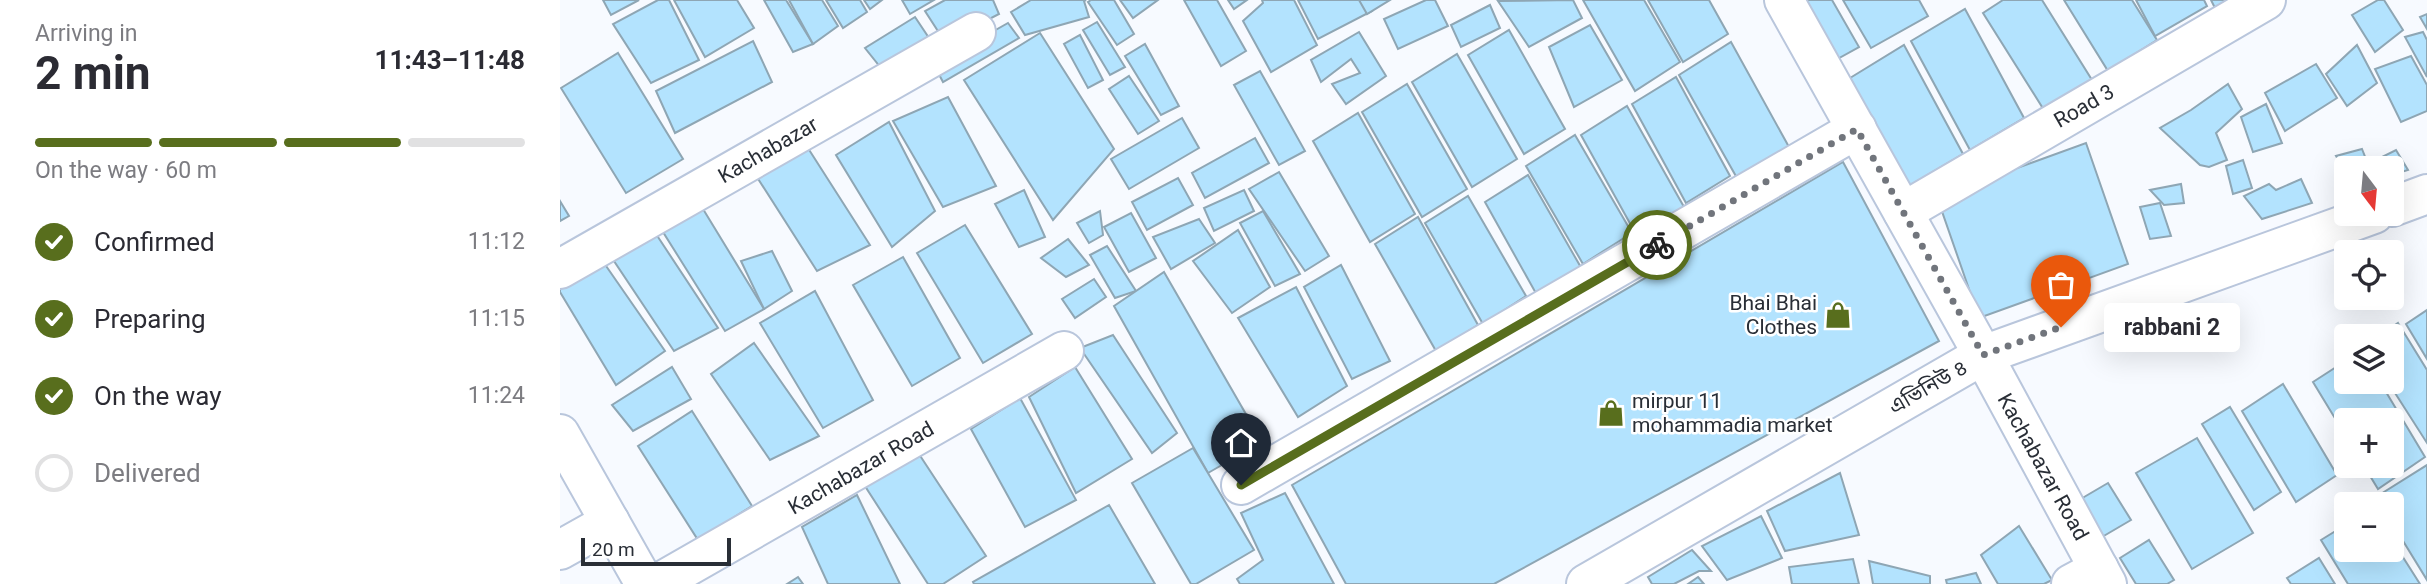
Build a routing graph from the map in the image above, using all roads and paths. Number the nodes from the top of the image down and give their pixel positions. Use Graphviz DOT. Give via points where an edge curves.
graph roads {
  1 [pos="1784,0"];
  2 [pos="2266,0"];
  3 [pos="976,32"];
  4 [pos="1857,129"];
  5 [pos="2427,194"];
  6 [pos="2404,203"];
  7 [pos="1902,212"];
  8 [pos="2341,226"];
  9 [pos="560,269"];
  10 [pos="1064,351"];
  11 [pos="1983,355"];
  12 [pos="560,434"];
  13 [pos="1241,485"];
  14 [pos="610,522"];
  15 [pos="560,550"];
  16 [pos="2093,579"];
  17 [pos="645,584"];
  18 [pos="657,584"];
  19 [pos="1586,584"];
  1 -- 4 [label="street, Kachabazar Road"];
  2 -- 7 [label="street, Road 3"];
  3 -- 9 [label="street, Kachabazar"];
  4 -- 7 [label="street, Kachabazar Road"];
  4 -- 13 [label="street"];
  5 -- 6 [label="street"];
  7 -- 11 [label="street, Kachabazar Road"];
  8 -- 11 [label="street, এভিনিউ ৪"];
  10 -- 18 [label="street, Kachabazar Road"];
  11 -- 16 [label="street, Kachabazar Road"];
  11 -- 19 [label="street, এভিনিউ ৪"];
  12 -- 14 [label="street"];
  14 -- 15 [label="street"];
  14 -- 17 [label="street"];
}
